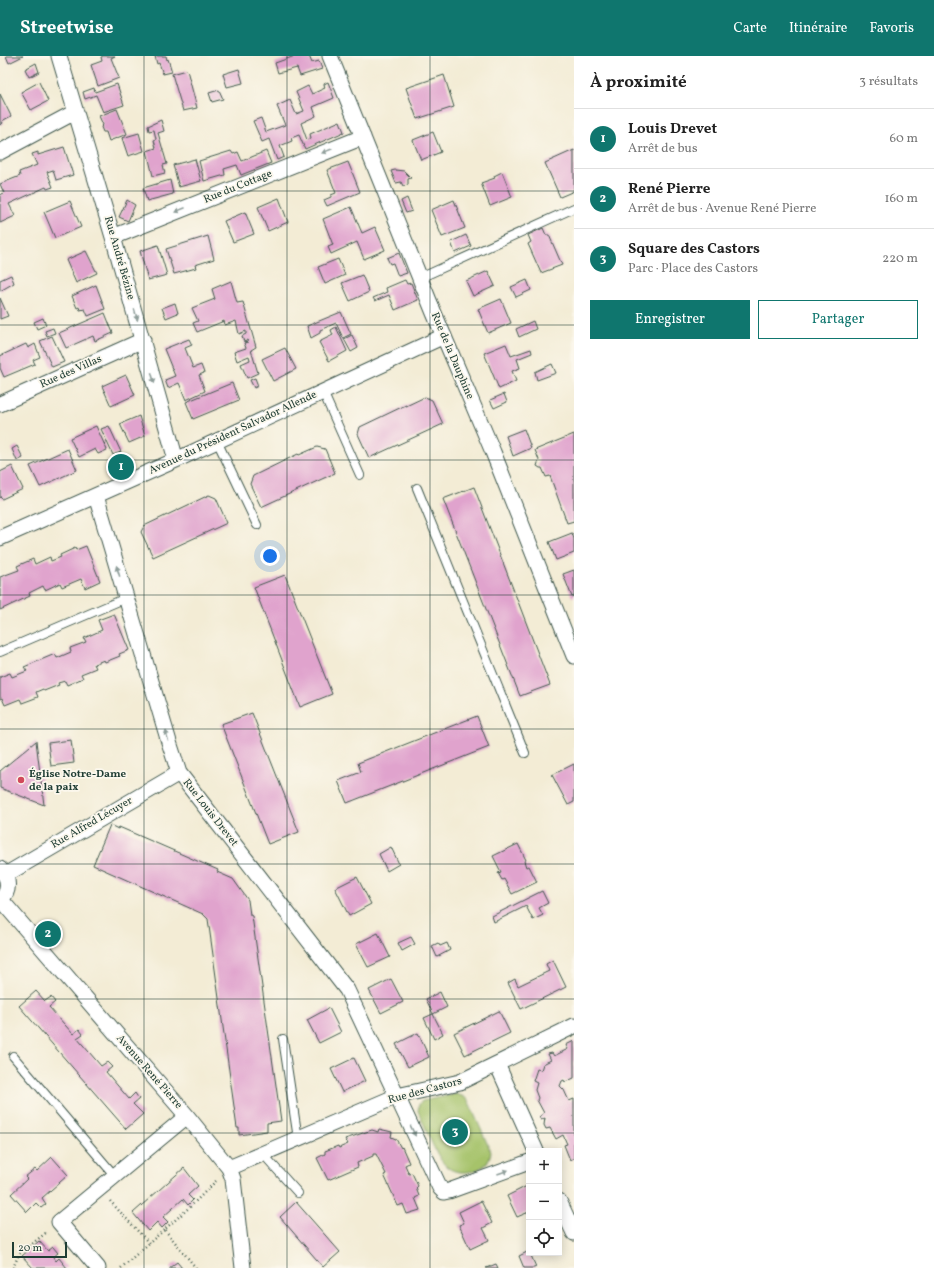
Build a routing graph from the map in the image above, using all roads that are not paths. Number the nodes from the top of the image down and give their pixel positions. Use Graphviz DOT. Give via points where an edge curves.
graph roads {
  1 [pos="59,56"];
  2 [pos="330,56"];
  3 [pos="75,112"];
  4 [pos="363,137"];
  5 [pos="0,152"];
  6 [pos="574,208"];
  7 [pos="113,237"];
  8 [pos="420,278"];
  9 [pos="444,336"];
  10 [pos="143,340"];
  11 [pos="323,392"];
  12 [pos="0,404"];
  13 [pos="217,441"];
  14 [pos="176,460"];
  15 [pos="360,475"];
  16 [pos="417,488"];
  17 [pos="96,496"];
  18 [pos="257,525"];
  19 [pos="0,538"];
  20 [pos="126,598"];
  21 [pos="0,652"];
  22 [pos="574,656"];
  23 [pos="525,753"];
  24 [pos="179,773"];
  25 [pos="3,872"];
  26 [pos="0,900"];
  27 [pos="574,1026"];
  28 [pos="283,1039"];
  29 [pos="13,1056"];
  30 [pos="497,1064"];
  31 [pos="397,1096"];
  32 [pos="187,1116"];
  33 [pos="298,1139"];
  34 [pos="535,1148"];
  35 [pos="263,1154"];
  36 [pos="526,1163"];
  37 [pos="230,1168"];
  38 [pos="115,1176"];
  39 [pos="298,1194"];
  40 [pos="562,1208"];
  41 [pos="574,1234"];
  42 [pos="98,1268"];
  43 [pos="243,1268"];
  1 -- 3 [label="street, Rue André Bézine"];
  2 -- 4 [label="street, Rue de la Dauphine"];
  3 -- 5 [label="street"];
  3 -- 7 [label="street, Rue André Bézine"];
  4 -- 7 [label="street, Rue du Cottage, one-way"];
  4 -- 8 [label="street, Rue de la Dauphine"];
  6 -- 8 [label="lane"];
  7 -- 10 [label="street, Rue André Bézine, one-way"];
  8 -- 9 [label="street, Rue de la Dauphine"];
  9 -- 11 [label="street, Avenue du Président Salvador Allende"];
  9 -- 22 [label="street, Rue de la Dauphine"];
  10 -- 12 [label="street, Rue des Villas"];
  10 -- 14 [label="street, Rue André Bézine, one-way"];
  11 -- 13 [label="street, Avenue du Président Salvador Allende"];
  11 -- 15 [label="lane"];
  13 -- 14 [label="street, Avenue du Président Salvador Allende"];
  13 -- 18 [label="lane"];
  14 -- 17 [label="street, Avenue du Président Salvador Allende"];
  16 -- 23 [label="lane"];
  17 -- 19 [label="street, Avenue du Président Salvador Allende"];
  20 -- 17 [label="street, Rue Louis Drevet, one-way"];
  20 -- 21 [label="lane"];
  24 -- 20 [label="street, Rue Louis Drevet, one-way"];
  24 -- 25 [label="street, Rue Alfred Lécuyer"];
  24 -- 31 [label="street, Rue Louis Drevet" via="346,990"];
  25 -- 26 [label="street" via="8,881 8,888 6,895"];
  26 -- 32 [label="street, Avenue René Pierre"];
  27 -- 30 [label="street, Rue des Castors"];
  28 -- 33 [label="lane"];
  29 -- 38 [label="lane"];
  30 -- 31 [label="street, Rue des Castors" via="460,1082"];
  30 -- 34 [label="street"];
  31 -- 33 [label="street, Rue des Castors"];
  31 -- 36 [label="street, Rue Louis Drevet, one-way" via="444,1192"];
  32 -- 37 [label="street, Avenue René Pierre"];
  32 -- 38 [label="street"];
  33 -- 35 [label="street, Rue des Castors"];
  35 -- 37 [label="street, Rue des Castors"];
  35 -- 39 [label="lane"];
  37 -- 43 [label="street, Avenue René Pierre"];
  38 -- 42 [label="street" via="60,1222"];
  40 -- 41 [label="street"];
}
